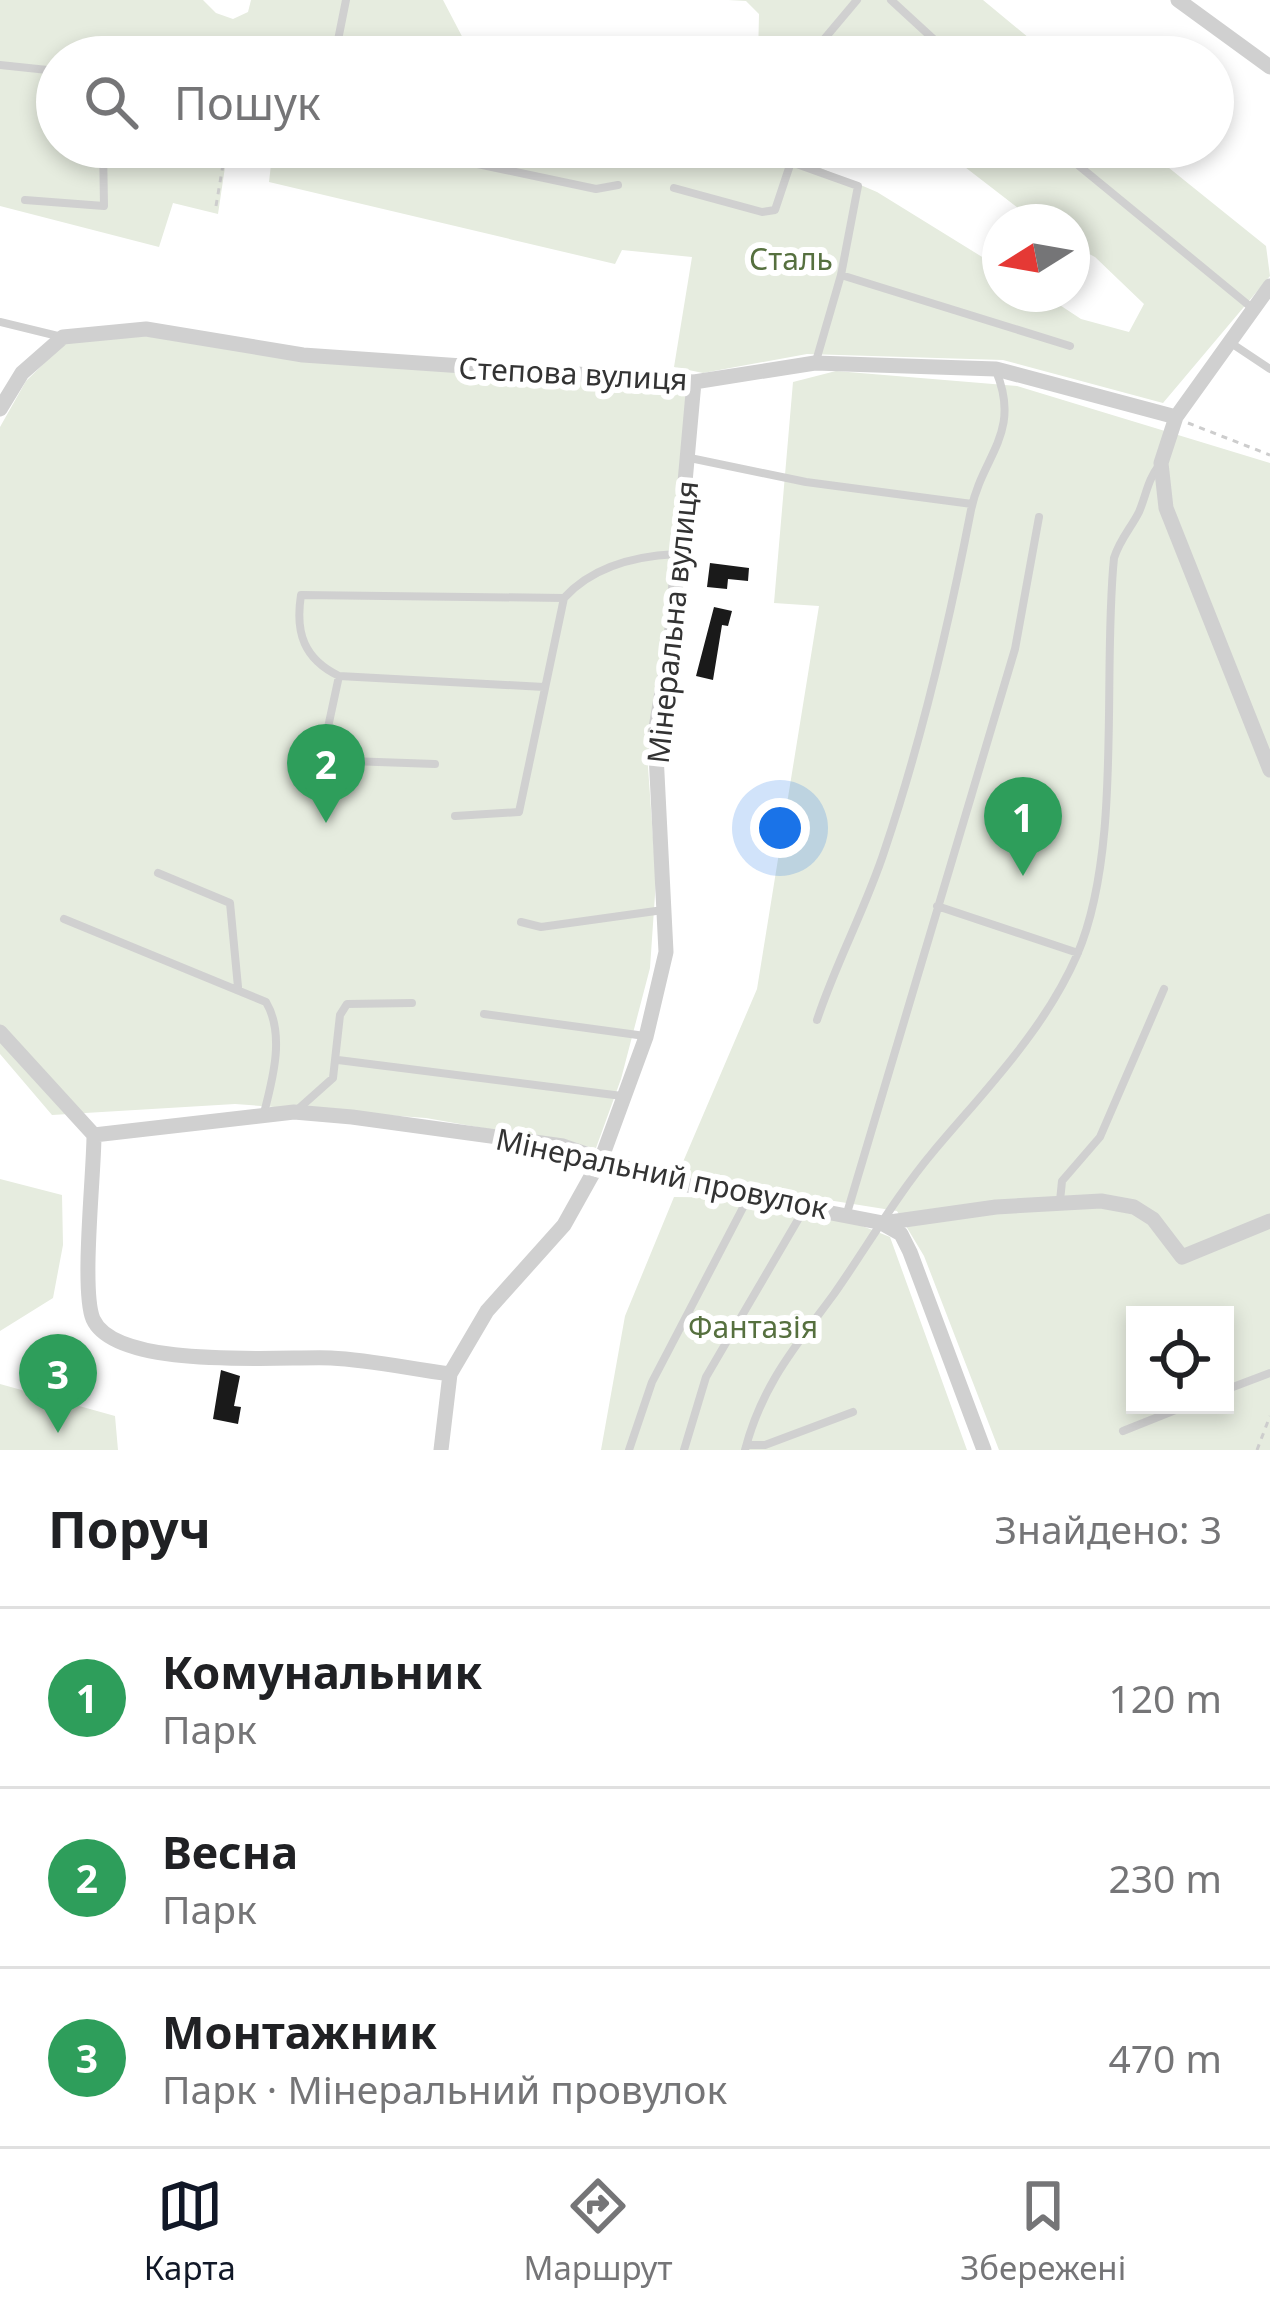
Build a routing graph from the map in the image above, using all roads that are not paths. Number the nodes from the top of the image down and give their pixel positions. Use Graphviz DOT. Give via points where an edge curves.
graph roads {
  1 [pos="346,0"];
  2 [pos="857,0"];
  3 [pos="891,0"];
  4 [pos="1178,0"];
  5 [pos="339,36"];
  6 [pos="827,36"];
  7 [pos="930,36"];
  8 [pos="1227,36"];
  9 [pos="1234,41"];
  10 [pos="0,65"];
  11 [pos="1270,67"];
  12 [pos="36,69"];
  13 [pos="103,168"];
  14 [pos="505,168"];
  15 [pos="789,168"];
  16 [pos="808,168"];
  17 [pos="1082,168"];
  18 [pos="618,185"];
  19 [pos="674,188"];
  20 [pos="25,200"];
  21 [pos="842,275"];
  22 [pos="1270,286"];
  23 [pos="1252,308"];
  24 [pos="0,322"];
  25 [pos="63,337"];
  26 [pos="1230,342"];
  27 [pos="1070,346"];
  28 [pos="815,363"];
  29 [pos="1270,369"];
  30 [pos="996,370"];
  31 [pos="694,382"];
  32 [pos="0,409"];
  33 [pos="1176,417"];
  34 [pos="688,458"];
  35 [pos="1161,463"];
  36 [pos="972,504"];
  37 [pos="1039,517"];
  38 [pos="678,554"];
  39 [pos="564,598"];
  40 [pos="338,676"];
  41 [pos="544,687"];
  42 [pos="435,764"];
  43 [pos="1270,770"];
  44 [pos="455,816"];
  45 [pos="158,873"];
  46 [pos="938,906"];
  47 [pos="664,910"];
  48 [pos="64,919"];
  49 [pos="521,922"];
  50 [pos="1078,953"];
  51 [pos="238,987"];
  52 [pos="1164,988"];
  53 [pos="412,1004"];
  54 [pos="484,1014"];
  55 [pos="817,1020"];
  56 [pos="0,1032"];
  57 [pos="646,1036"];
  58 [pos="338,1060"];
  59 [pos="625,1096"];
  60 [pos="295,1112"];
  61 [pos="263,1115"];
  62 [pos="94,1135"];
  63 [pos="602,1156"];
  64 [pos="749,1195"];
  65 [pos="1059,1203"];
  66 [pos="806,1205"];
  67 [pos="847,1214"];
  68 [pos="1270,1220"];
  69 [pos="883,1223"];
  70 [pos="1270,1373"];
  71 [pos="450,1374"];
  72 [pos="1234,1387"];
  73 [pos="853,1412"];
  74 [pos="1166,1414"];
  75 [pos="1124,1431"];
  76 [pos="746,1448"];
  77 [pos="441,1450"];
  78 [pos="629,1450"];
  79 [pos="684,1450"];
  80 [pos="984,1450"];
  1 -- 5 [label="lane"];
  2 -- 6 [label="lane"];
  3 -- 7 [label="lane"];
  4 -- 8 [label="street"];
  9 -- 11 [label="street"];
  10 -- 12 [label="lane"];
  13 -- 20 [label="lane" via="104,206"];
  14 -- 18 [label="lane" via="596,189"];
  15 -- 19 [label="lane" via="775,210"];
  16 -- 21 [label="lane" via="858,186"];
  17 -- 23 [label="lane"];
  21 -- 27 [label="lane"];
  21 -- 28 [label="lane"];
  22 -- 23 [label="street"];
  23 -- 26 [label="street"];
  24 -- 25 [label="lane"];
  25 -- 31 [label="street, Степова вулиця" via="146,329 303,355"];
  25 -- 32 [label="street" via="22,374"];
  26 -- 29 [label="lane"];
  26 -- 33 [label="street"];
  28 -- 30 [label="street, Степова вулиця"];
  28 -- 31 [label="street, Степова вулиця"];
  30 -- 33 [label="street, Степова вулиця"];
  30 -- 36 [label="lane" via="1006,413"];
  31 -- 34 [label="street, Мінеральна вулиця"];
  33 -- 35 [label="street"];
  34 -- 36 [label="lane"];
  34 -- 38 [label="street, Мінеральна вулиця"];
  35 -- 43 [label="street" via="1166,508"];
  35 -- 50 [label="lane" via="1114,558 1103,810"];
  36 -- 55 [label="lane" via="962,572 885,851"];
  37 -- 46 [label="lane" via="1016,649"];
  38 -- 39 [label="lane" via="626,561 582,580"];
  38 -- 47 [label="street, Мінеральна вулиця" via="656,734"];
  39 -- 40 [label="lane" via="306,592 299,603 303,642 313,661"];
  39 -- 41 [label="lane"];
  40 -- 41 [label="lane"];
  40 -- 42 [label="lane" via="321,760"];
  41 -- 44 [label="lane" via="519,812"];
  45 -- 51 [label="lane" via="230,903"];
  46 -- 50 [label="lane"];
  46 -- 67 [label="lane"];
  47 -- 49 [label="lane" via="541,927"];
  47 -- 57 [label="street, Мінеральна вулиця" via="666,952"];
  48 -- 51 [label="lane"];
  50 -- 69 [label="lane" via="1030,1034"];
  51 -- 61 [label="lane" via="275,1017"];
  52 -- 65 [label="lane" via="1100,1137 1062,1181"];
  53 -- 58 [label="lane" via="347,1004"];
  54 -- 57 [label="lane"];
  56 -- 62 [label="street"];
  57 -- 59 [label="street, Мінеральна вулиця"];
  58 -- 59 [label="lane"];
  58 -- 60 [label="lane" via="333,1078"];
  59 -- 63 [label="street, Мінеральна вулиця"];
  60 -- 61 [label="street, Мінеральний провулок"];
  60 -- 63 [label="street, Мінеральний провулок"];
  61 -- 62 [label="street, Мінеральний провулок"];
  62 -- 71 [label="street" via="89,1285 94,1320 117,1343 243,1362 332,1358"];
  63 -- 64 [label="street, Мінеральний провулок" via="661,1180"];
  63 -- 71 [label="street, Мінеральна вулиця" via="564,1225 487,1310"];
  64 -- 66 [label="street, Мінеральний провулок"];
  64 -- 78 [label="lane" via="652,1382"];
  65 -- 68 [label="street, Мінеральний провулок" via="1134,1207 1182,1257"];
  65 -- 69 [label="street, Мінеральний провулок"];
  66 -- 67 [label="street, Мінеральний провулок"];
  66 -- 79 [label="lane" via="706,1377"];
  67 -- 69 [label="street, Мінеральний провулок"];
  69 -- 76 [label="lane" via="765,1390"];
  69 -- 80 [label="street" via="910,1252"];
  70 -- 72 [label="lane"];
  71 -- 77 [label="street, Мінеральна вулиця"];
  73 -- 76 [label="lane"];
  74 -- 75 [label="lane"];
}
